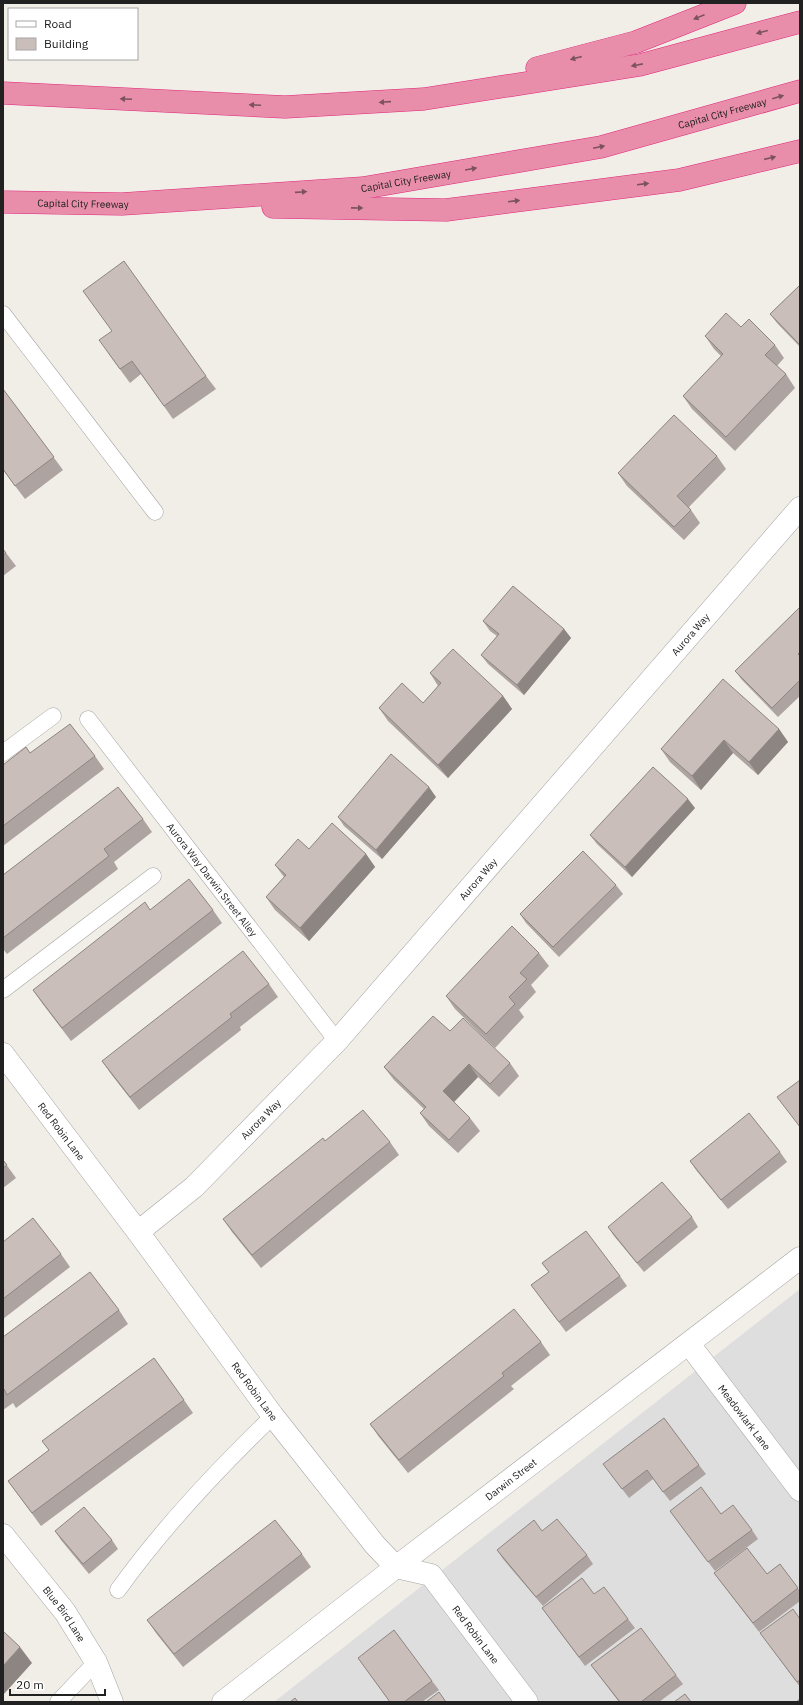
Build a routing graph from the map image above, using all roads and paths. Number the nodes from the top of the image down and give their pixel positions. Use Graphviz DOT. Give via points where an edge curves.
graph roads {
  1 [pos="735,3"];
  2 [pos="800,22"];
  3 [pos="800,91"];
  4 [pos="3,93"];
  5 [pos="424,99"];
  6 [pos="800,151"];
  7 [pos="3,202"];
  8 [pos="122,204"];
  9 [pos="3,314"];
  10 [pos="800,508"];
  11 [pos="155,512"];
  12 [pos="53,716"];
  13 [pos="88,719"];
  14 [pos="3,753"];
  15 [pos="152,876"];
  16 [pos="3,990"];
  17 [pos="337,1041"];
  18 [pos="3,1054"];
  19 [pos="138,1232"];
  20 [pos="800,1258"];
  21 [pos="689,1344"];
  22 [pos="272,1416"];
  23 [pos="800,1490"];
  24 [pos="3,1535"];
  25 [pos="396,1567"];
  26 [pos="118,1590"];
  27 [pos="96,1662"];
  28 [pos="58,1702"];
  29 [pos="112,1702"];
  30 [pos="223,1702"];
  31 [pos="527,1702"];
  1 -- 5 [label="highway, one-way" via="636,42"];
  2 -- 5 [label="highway, one-way" via="640,65"];
  8 -- 3 [label="highway, Capital City Freeway, one-way" via="363,188 601,147"];
  5 -- 4 [label="highway, one-way" via="285,107"];
  8 -- 6 [label="highway, one-way" via="446,210 679,180"];
  7 -- 8 [label="highway, Capital City Freeway"];
  9 -- 11 [label="lane"];
  10 -- 17 [label="street, Aurora Way"];
  12 -- 14 [label="lane"];
  13 -- 17 [label="lane, Aurora Way Darwin Street Alley"];
  15 -- 16 [label="lane"];
  17 -- 19 [label="street, Aurora Way" via="194,1187"];
  18 -- 19 [label="street, Red Robin Lane"];
  19 -- 22 [label="street, Red Robin Lane"];
  20 -- 21 [label="street, Darwin Street"];
  21 -- 23 [label="street, Meadowlark Lane"];
  21 -- 25 [label="street, Darwin Street"];
  22 -- 25 [label="street, Red Robin Lane" via="374,1545"];
  22 -- 26 [label="lane" via="234,1453 144,1554"];
  24 -- 27 [label="street, Blue Bird Lane" via="65,1612"];
  25 -- 30 [label="street, Darwin Street"];
  25 -- 31 [label="street, Red Robin Lane" via="431,1575"];
  27 -- 28 [label="lane"];
  27 -- 29 [label="street, Blue Bird Lane"];
}
